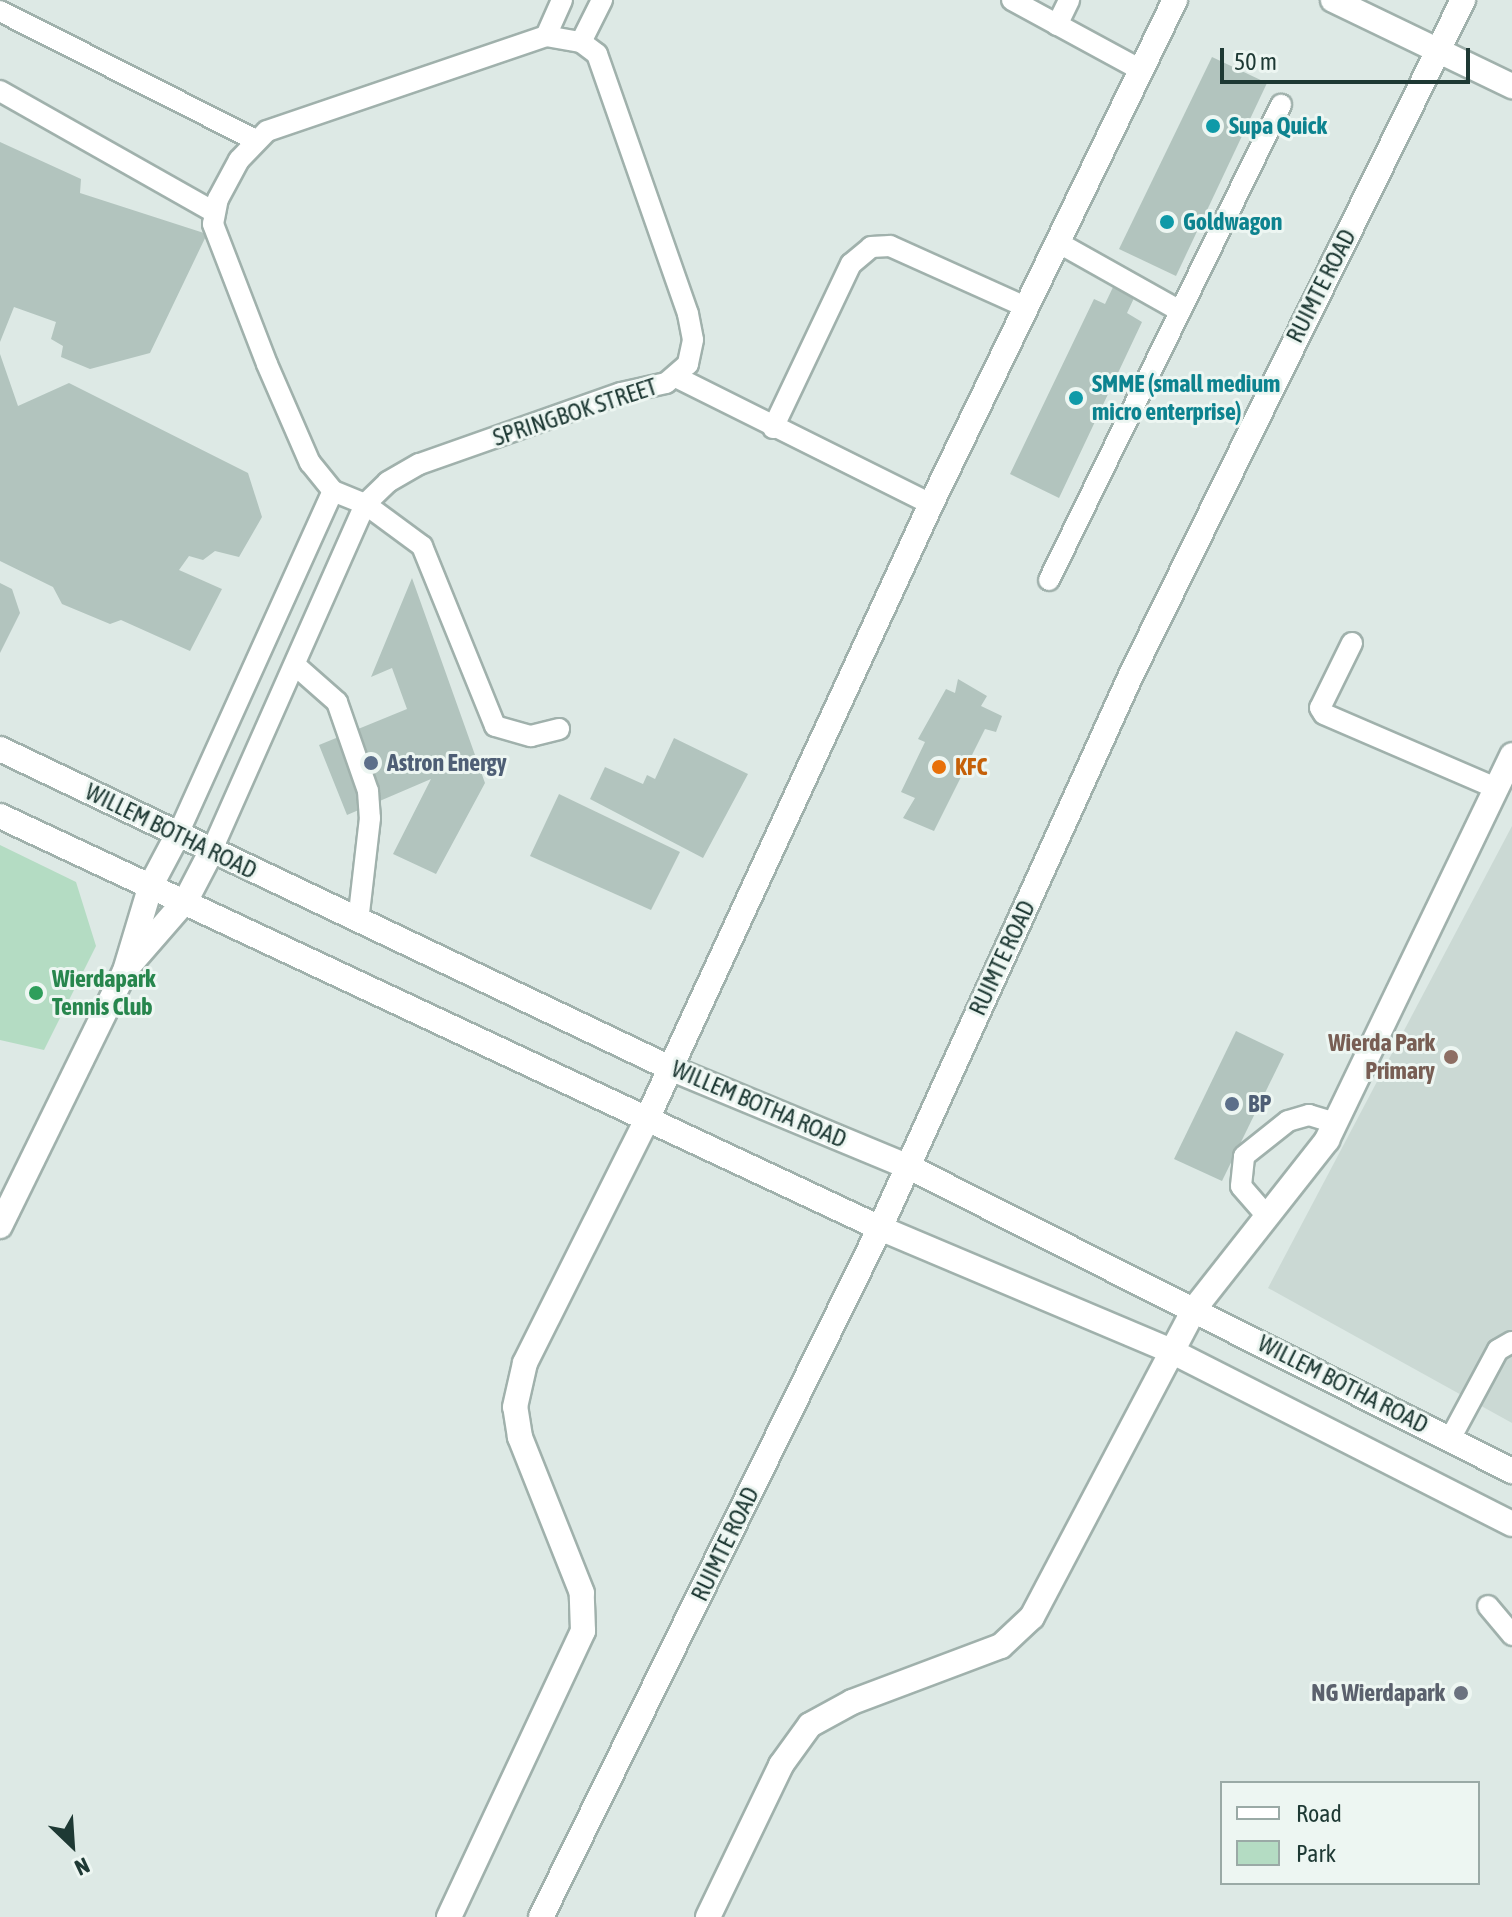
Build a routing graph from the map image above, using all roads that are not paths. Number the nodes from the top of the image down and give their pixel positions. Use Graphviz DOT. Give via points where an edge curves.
graph roads {
  1 [pos="562,0"];
  2 [pos="602,0"];
  3 [pos="1012,0"];
  4 [pos="1069,0"];
  5 [pos="1175,0"];
  6 [pos="1333,0"];
  7 [pos="1463,0"];
  8 [pos="0,11"];
  9 [pos="1057,25"];
  10 [pos="546,36"];
  11 [pos="581,42"];
  12 [pos="1440,51"];
  13 [pos="1141,70"];
  14 [pos="1512,86"];
  15 [pos="0,91"];
  16 [pos="1281,105"];
  17 [pos="255,140"];
  18 [pos="212,211"];
  19 [pos="1059,243"];
  20 [pos="1028,308"];
  21 [pos="1180,311"];
  22 [pos="678,378"];
  23 [pos="773,428"];
  24 [pos="333,491"];
  25 [pos="365,504"];
  26 [pos="931,504"];
  27 [pos="1049,580"];
  28 [pos="1352,643"];
  29 [pos="295,665"];
  30 [pos="559,729"];
  31 [pos="0,749"];
  32 [pos="1512,755"];
  33 [pos="1496,788"];
  34 [pos="0,816"];
  35 [pos="178,834"];
  36 [pos="211,852"];
  37 [pos="151,885"];
  38 [pos="186,900"];
  39 [pos="358,921"];
  40 [pos="125,971"];
  41 [pos="670,1068"];
  42 [pos="647,1119"];
  43 [pos="1336,1123"];
  44 [pos="907,1166"];
  45 [pos="1266,1215"];
  46 [pos="0,1226"];
  47 [pos="880,1228"];
  48 [pos="1195,1308"];
  49 [pos="1512,1342"];
  50 [pos="1171,1351"];
  51 [pos="1450,1439"];
  52 [pos="1512,1471"];
  53 [pos="1512,1524"];
  54 [pos="1488,1606"];
  55 [pos="1512,1635"];
  56 [pos="449,1917"];
  57 [pos="541,1917"];
  58 [pos="708,1917"];
  1 -- 10 [label="lane"];
  2 -- 11 [label="lane"];
  3 -- 9 [label="lane"];
  4 -- 9 [label="lane"];
  5 -- 13 [label="street"];
  6 -- 12 [label="street"];
  7 -- 12 [label="street, RUIMTE ROAD"];
  8 -- 17 [label="lane"];
  9 -- 13 [label="lane"];
  10 -- 11 [label="lane"];
  10 -- 17 [label="lane" via="275,128"];
  11 -- 22 [label="lane, SPRINGBOK STREET" via="597,54 688,314 693,340 688,364"];
  12 -- 14 [label="street"];
  12 -- 44 [label="street, RUIMTE ROAD" via="1132,673"];
  13 -- 19 [label="street"];
  15 -- 18 [label="lane"];
  16 -- 21 [label="lane"];
  17 -- 18 [label="lane"];
  18 -- 24 [label="lane" via="267,364 310,463"];
  19 -- 20 [label="street"];
  19 -- 21 [label="lane"];
  20 -- 23 [label="lane" via="890,246 871,247 851,264"];
  20 -- 26 [label="street"];
  21 -- 27 [label="lane"];
  22 -- 23 [label="lane"];
  22 -- 25 [label="lane, SPRINGBOK STREET" via="419,464"];
  23 -- 26 [label="lane"];
  24 -- 25 [label="lane"];
  24 -- 35 [label="lane, SPRINGBOK STREET"];
  25 -- 29 [label="lane, SPRINGBOK STREET"];
  25 -- 30 [label="lane" via="422,546 495,726 531,736"];
  26 -- 41 [label="street"];
  28 -- 33 [label="lane" via="1320,708 1324,714"];
  29 -- 36 [label="lane, SPRINGBOK STREET"];
  29 -- 39 [label="lane" via="337,702 368,791"];
  31 -- 35 [label="street, WILLEM BOTHA ROAD"];
  32 -- 33 [label="street"];
  33 -- 43 [label="street"];
  34 -- 37 [label="street, WILLEM BOTHA ROAD"];
  35 -- 36 [label="street, WILLEM BOTHA ROAD"];
  35 -- 37 [label="street, SPRINGBOK STREET"];
  36 -- 38 [label="street, SPRINGBOK STREET"];
  36 -- 39 [label="street, WILLEM BOTHA ROAD"];
  37 -- 38 [label="street, WILLEM BOTHA ROAD"];
  37 -- 40 [label="street, SPRINGBOK STREET"];
  38 -- 40 [label="street, SPRINGBOK STREET"];
  38 -- 42 [label="street, WILLEM BOTHA ROAD"];
  39 -- 41 [label="street, WILLEM BOTHA ROAD"];
  40 -- 46 [label="street, SPRINGBOK STREET"];
  41 -- 42 [label="street"];
  41 -- 44 [label="street, WILLEM BOTHA ROAD"];
  42 -- 47 [label="street, WILLEM BOTHA ROAD"];
  42 -- 56 [label="street" via="525,1363 515,1407 520,1437 582,1593 582,1639"];
  43 -- 45 [label="street" via="1303,1177"];
  43 -- 45 [label="lane" via="1309,1115 1288,1121 1244,1156 1241,1186"];
  44 -- 47 [label="street, RUIMTE ROAD"];
  44 -- 48 [label="street, WILLEM BOTHA ROAD"];
  45 -- 48 [label="street"];
  47 -- 50 [label="street, WILLEM BOTHA ROAD"];
  47 -- 57 [label="street, RUIMTE ROAD"];
  48 -- 50 [label="street"];
  48 -- 51 [label="street, WILLEM BOTHA ROAD"];
  49 -- 51 [label="lane" via="1498,1350"];
  50 -- 53 [label="street, WILLEM BOTHA ROAD"];
  50 -- 58 [label="street" via="1023,1629 1001,1646 852,1702 810,1725 781,1765"];
  51 -- 52 [label="street, WILLEM BOTHA ROAD"];
  54 -- 55 [label="lane"];
}
